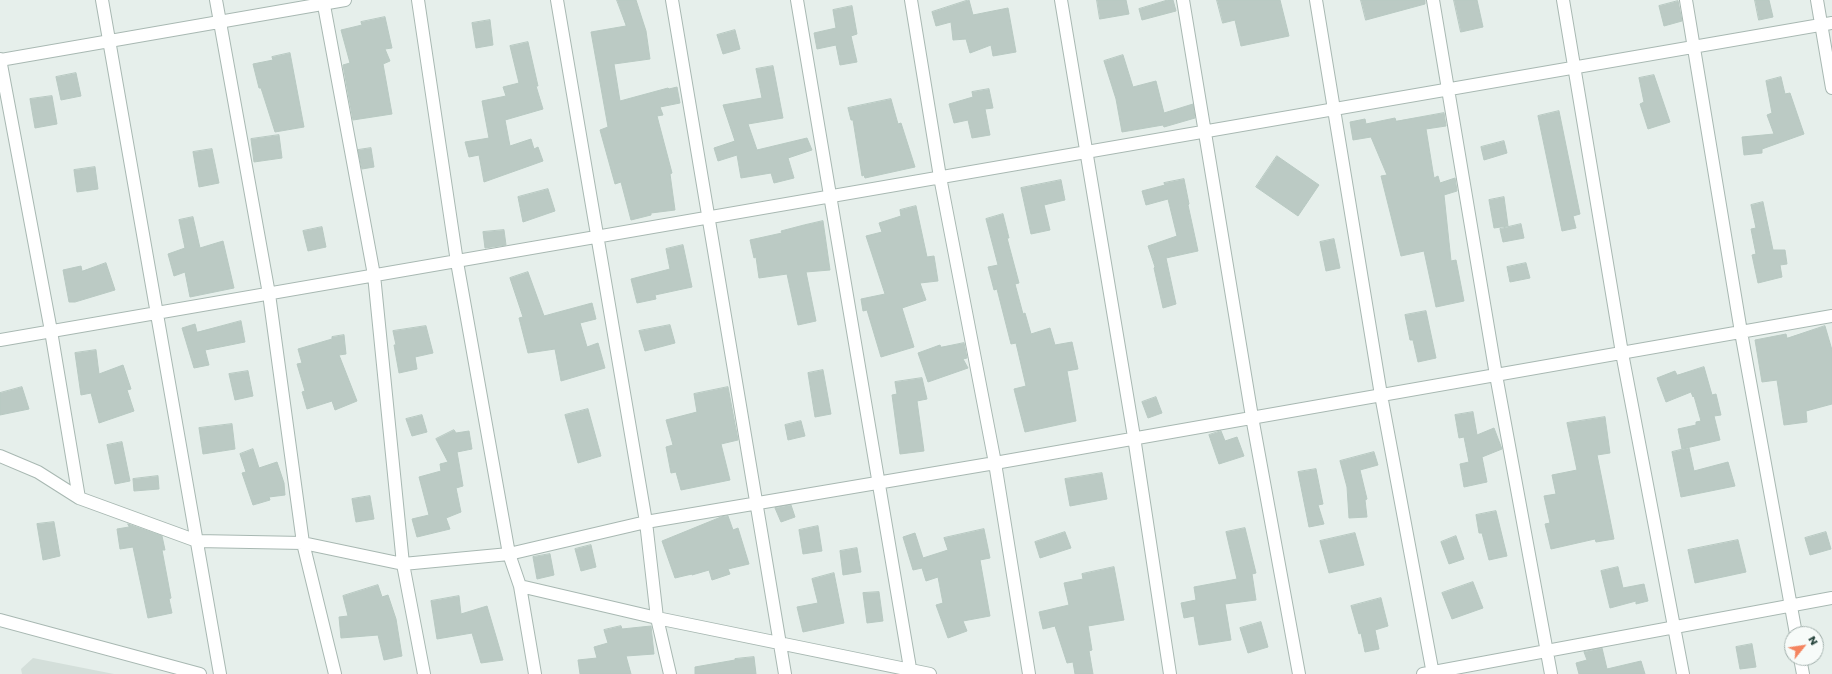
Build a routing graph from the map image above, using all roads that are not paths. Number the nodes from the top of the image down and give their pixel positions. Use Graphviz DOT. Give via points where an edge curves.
graph roads {
  1 [pos="102,0"];
  2 [pos="216,0"];
  3 [pos="345,0"];
  4 [pos="418,0"];
  5 [pos="557,0"];
  6 [pos="672,0"];
  7 [pos="797,0"];
  8 [pos="910,0"];
  9 [pos="1061,0"];
  10 [pos="1183,0"];
  11 [pos="1316,0"];
  12 [pos="1433,0"];
  13 [pos="1563,0"];
  14 [pos="1686,0"];
  15 [pos="1817,0"];
  16 [pos="323,2"];
  17 [pos="220,22"];
  18 [pos="1827,24"];
  19 [pos="109,41"];
  20 [pos="1694,47"];
  21 [pos="0,59"];
  22 [pos="1575,67"];
  23 [pos="1832,88"];
  24 [pos="1449,89"];
  25 [pos="1335,109"];
  26 [pos="1206,131"];
  27 [pos="1087,152"];
  28 [pos="940,177"];
  29 [pos="831,196"];
  30 [pos="709,217"];
  31 [pos="599,236"];
  32 [pos="457,262"];
  33 [pos="374,275"];
  34 [pos="269,294"];
  35 [pos="157,313"];
  36 [pos="1832,316"];
  37 [pos="51,331"];
  38 [pos="1740,332"];
  39 [pos="0,340"];
  40 [pos="1622,353"];
  41 [pos="1496,375"];
  42 [pos="1381,394"];
  43 [pos="1252,417"];
  44 [pos="1134,437"];
  45 [pos="0,456"];
  46 [pos="995,463"];
  47 [pos="877,482"];
  48 [pos="79,498"];
  49 [pos="755,503"];
  50 [pos="646,522"];
  51 [pos="197,541"];
  52 [pos="303,543"];
  53 [pos="509,554"];
  54 [pos="402,564"];
  55 [pos="520,586"];
  56 [pos="1832,598"];
  57 [pos="1791,605"];
  58 [pos="657,618"];
  59 [pos="0,620"];
  60 [pos="1795,626"];
  61 [pos="1674,627"];
  62 [pos="779,642"];
  63 [pos="1547,651"];
  64 [pos="910,672"];
  65 [pos="1430,673"];
  66 [pos="200,674"];
  67 [pos="220,674"];
  68 [pos="334,674"];
  69 [pos="424,674"];
  70 [pos="535,674"];
  71 [pos="670,674"];
  72 [pos="785,674"];
  73 [pos="930,674"];
  74 [pos="1029,674"];
  75 [pos="1170,674"];
  76 [pos="1299,674"];
  77 [pos="1551,674"];
  78 [pos="1682,674"];
  1 -- 19 [label="street"];
  2 -- 17 [label="street"];
  3 -- 16 [label="street"];
  4 -- 32 [label="street"];
  5 -- 31 [label="street"];
  6 -- 30 [label="street"];
  7 -- 29 [label="street"];
  8 -- 28 [label="street"];
  9 -- 27 [label="street"];
  10 -- 26 [label="street"];
  11 -- 25 [label="street"];
  12 -- 24 [label="street"];
  13 -- 22 [label="street"];
  14 -- 20 [label="street"];
  15 -- 18 [label="street"];
  16 -- 17 [label="street"];
  16 -- 33 [label="street"];
  17 -- 19 [label="street"];
  17 -- 34 [label="street"];
  18 -- 20 [label="street"];
  18 -- 23 [label="street"];
  19 -- 21 [label="street"];
  19 -- 35 [label="street"];
  20 -- 22 [label="street"];
  20 -- 38 [label="street"];
  21 -- 37 [label="street"];
  22 -- 24 [label="street"];
  22 -- 40 [label="street"];
  24 -- 25 [label="street"];
  24 -- 41 [label="street"];
  25 -- 26 [label="street"];
  25 -- 42 [label="street"];
  26 -- 27 [label="street"];
  26 -- 43 [label="street"];
  27 -- 28 [label="street"];
  27 -- 44 [label="street"];
  28 -- 29 [label="street"];
  28 -- 46 [label="street"];
  29 -- 30 [label="street"];
  29 -- 47 [label="street"];
  30 -- 31 [label="street"];
  30 -- 49 [label="street"];
  31 -- 32 [label="street"];
  31 -- 50 [label="street"];
  32 -- 33 [label="street"];
  32 -- 53 [label="street"];
  33 -- 34 [label="street"];
  33 -- 54 [label="street"];
  34 -- 35 [label="street"];
  34 -- 52 [label="street"];
  35 -- 37 [label="street"];
  35 -- 51 [label="street"];
  36 -- 38 [label="street"];
  37 -- 39 [label="street"];
  37 -- 48 [label="street"];
  38 -- 40 [label="street"];
  38 -- 57 [label="street"];
  40 -- 41 [label="street"];
  40 -- 61 [label="street"];
  41 -- 42 [label="street"];
  41 -- 63 [label="street"];
  42 -- 43 [label="street"];
  42 -- 65 [label="street"];
  43 -- 44 [label="street"];
  43 -- 76 [label="street"];
  44 -- 46 [label="street"];
  44 -- 75 [label="street"];
  45 -- 48 [label="street" via="38,472"];
  46 -- 47 [label="street"];
  46 -- 74 [label="street"];
  47 -- 49 [label="street"];
  47 -- 64 [label="street"];
  48 -- 51 [label="street"];
  49 -- 50 [label="street"];
  49 -- 62 [label="street"];
  50 -- 53 [label="street"];
  50 -- 58 [label="street"];
  51 -- 52 [label="street"];
  51 -- 67 [label="street"];
  52 -- 54 [label="street"];
  52 -- 68 [label="street"];
  53 -- 54 [label="street"];
  53 -- 55 [label="street"];
  54 -- 69 [label="street"];
  55 -- 58 [label="street"];
  55 -- 70 [label="street"];
  56 -- 57 [label="street"];
  57 -- 60 [label="street"];
  57 -- 61 [label="street"];
  58 -- 62 [label="street"];
  58 -- 71 [label="street"];
  59 -- 66 [label="street"];
  61 -- 63 [label="street"];
  61 -- 78 [label="street"];
  62 -- 64 [label="street"];
  62 -- 72 [label="street"];
  63 -- 65 [label="street"];
  63 -- 77 [label="street"];
  64 -- 73 [label="street"];
}
